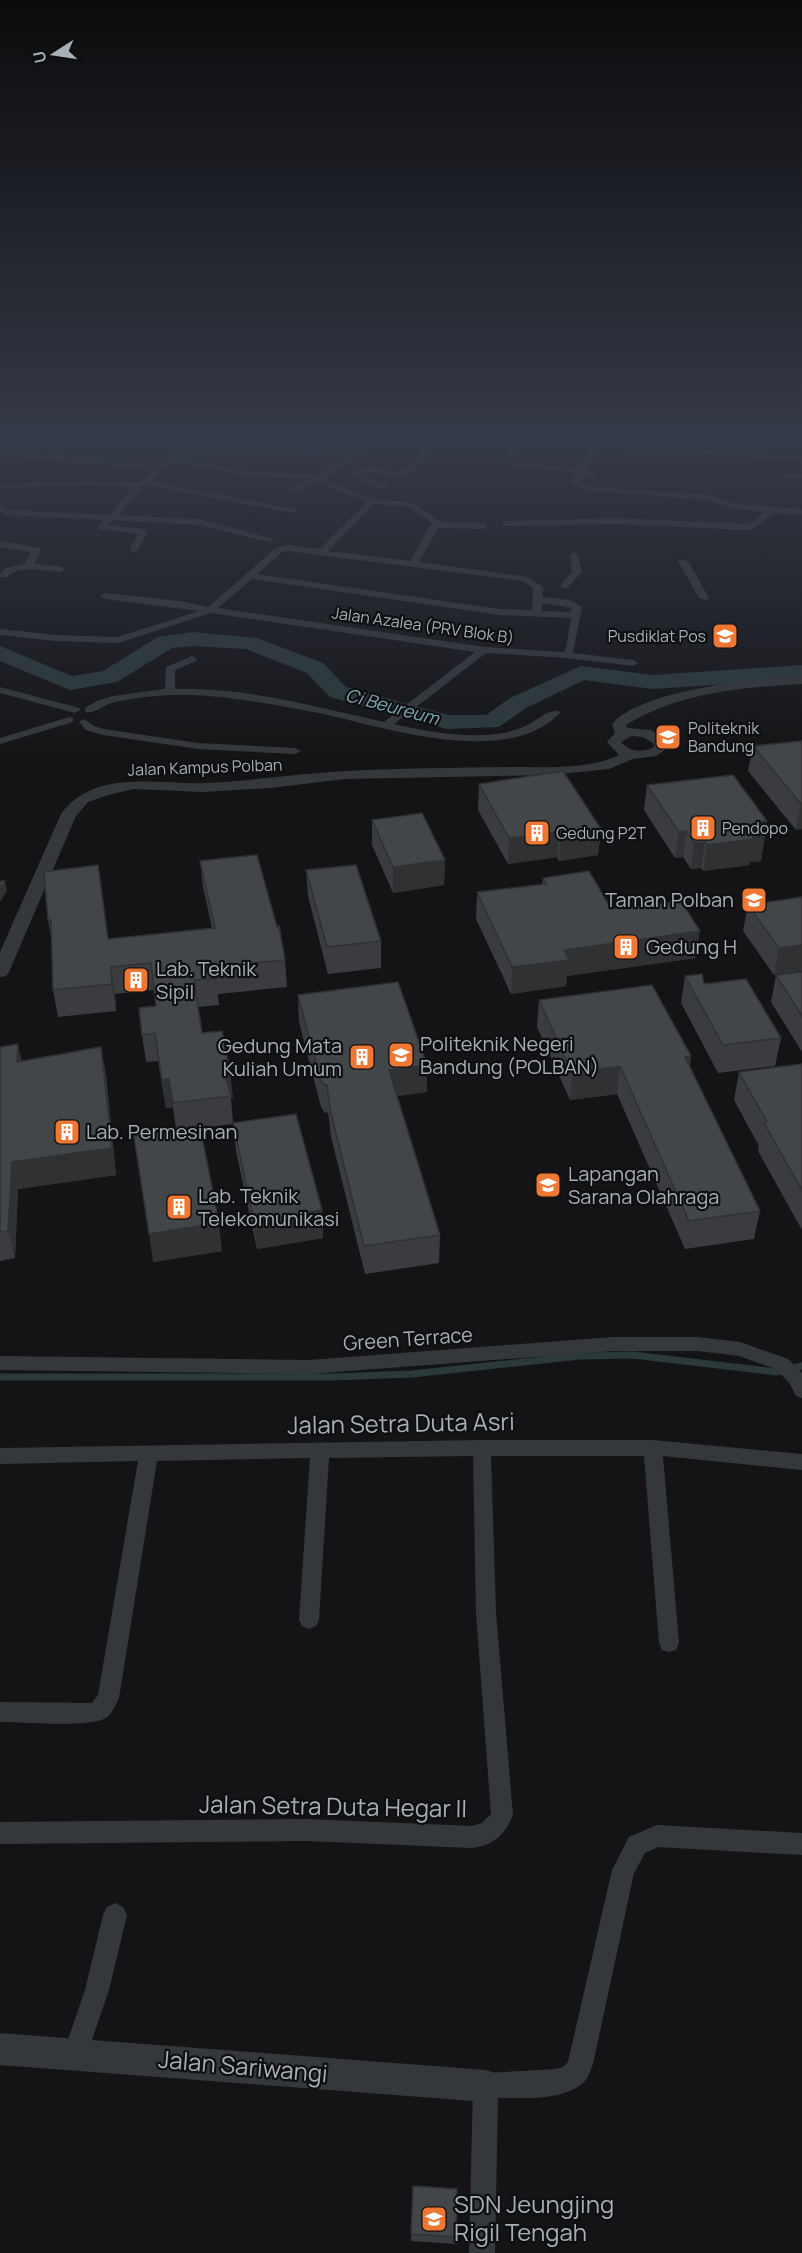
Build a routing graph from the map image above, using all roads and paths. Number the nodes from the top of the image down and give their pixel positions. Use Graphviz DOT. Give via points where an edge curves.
graph roads {
  1 [pos="19,547"];
  2 [pos="135,547"];
  3 [pos="327,547"];
  4 [pos="424,547"];
  5 [pos="134,550"];
  6 [pos="323,551"];
  7 [pos="574,555"];
  8 [pos="683,561"];
  9 [pos="414,563"];
  10 [pos="28,566"];
  11 [pos="60,569"];
  12 [pos="4,575"];
  13 [pos="252,576"];
  14 [pos="564,586"];
  15 [pos="105,596"];
  16 [pos="704,598"];
  17 [pos="539,600"];
  18 [pos="210,610"];
  19 [pos="537,614"];
  20 [pos="576,615"];
  21 [pos="0,632"];
  22 [pos="484,650"];
  23 [pos="567,655"];
  24 [pos="192,659"];
  25 [pos="633,663"];
  26 [pos="802,680"];
  27 [pos="0,690"];
  28 [pos="170,691"];
  29 [pos="660,705"];
  30 [pos="75,710"];
  31 [pos="89,710"];
  32 [pos="555,713"];
  33 [pos="69,720"];
  34 [pos="84,722"];
  35 [pos="387,724"];
  36 [pos="646,733"];
  37 [pos="0,741"];
  38 [pos="620,741"];
  39 [pos="295,751"];
  40 [pos="631,754"];
  41 [pos="594,768"];
  42 [pos="0,972"];
  43 [pos="0,1363"];
  44 [pos="802,1391"];
  45 [pos="482,1448"];
  46 [pos="653,1448"];
  47 [pos="320,1451"];
  48 [pos="148,1454"];
  49 [pos="0,1456"];
  50 [pos="802,1462"];
  51 [pos="309,1620"];
  52 [pos="669,1643"];
  53 [pos="0,1712"];
  54 [pos="0,1833"];
  55 [pos="802,1844"];
  56 [pos="115,1915"];
  57 [pos="0,2049"];
  58 [pos="75,2054"];
  59 [pos="486,2086"];
  60 [pos="482,2253"];
  1 -- 10 [label="street" via="37,550"];
  2 -- 5 [label="street"];
  3 -- 6 [label="street"];
  4 -- 9 [label="street"];
  6 -- 9 [label="street"];
  6 -- 13 [label="street" via="281,549"];
  7 -- 14 [label="street" via="576,572"];
  8 -- 16 [label="street"];
  9 -- 17 [label="street" via="525,579 538,587"];
  10 -- 11 [label="street"];
  10 -- 12 [label="street"];
  13 -- 18 [label="street"];
  13 -- 19 [label="street"];
  15 -- 18 [label="street, Jalan Azalea (PRV Blok B)"];
  17 -- 19 [label="street"];
  17 -- 20 [label="street" via="576,605"];
  18 -- 21 [label="street, Jalan Azalea (PRV Blok B)" via="109,641"];
  18 -- 22 [label="street, Jalan Azalea (PRV Blok B)"];
  19 -- 20 [label="street"];
  20 -- 23 [label="street"];
  22 -- 23 [label="street, Jalan Azalea (PRV Blok B)"];
  22 -- 35 [label="street"];
  23 -- 25 [label="street, Jalan Azalea (PRV Blok B)"];
  24 -- 28 [label="street" via="170,669"];
  26 -- 29 [label="street" via="701,693"];
  27 -- 30 [label="street"];
  28 -- 31 [label="street" via="102,701"];
  28 -- 35 [label="street" via="246,698"];
  29 -- 36 [label="street" via="648,719"];
  29 -- 38 [label="street" via="619,724"];
  30 -- 31 [label="street"];
  30 -- 33 [label="street" via="67,715"];
  31 -- 34 [label="street" via="94,716"];
  32 -- 35 [label="street" via="528,731 494,738 445,737"];
  33 -- 34 [label="street"];
  33 -- 37 [label="street"];
  34 -- 39 [label="street" via="103,732 188,744"];
  36 -- 38 [label="street"];
  36 -- 40 [label="street, Jalan Kampus Polban" via="657,738 662,744 660,748 648,754"];
  38 -- 40 [label="street"];
  38 -- 41 [label="street"];
  40 -- 41 [label="street, Jalan Kampus Polban"];
  41 -- 42 [label="street, Jalan Kampus Polban" via="512,774 345,774 270,784 203,788 134,785 104,791 83,799 69,814"];
  43 -- 44 [label="street, Green Terrace" via="309,1367 613,1344 698,1344 740,1349 782,1364 798,1380"];
  45 -- 46 [label="street, Jalan Setra Duta Asri"];
  45 -- 47 [label="street, Jalan Setra Duta Asri"];
  45 -- 54 [label="street, Jalan Setra Duta Hegar II" via="486,1613 502,1815 492,1831 472,1837 307,1830"];
  46 -- 50 [label="street, Jalan Setra Duta Asri"];
  46 -- 52 [label="street"];
  47 -- 48 [label="street, Jalan Setra Duta Asri"];
  47 -- 51 [label="street"];
  48 -- 49 [label="street, Jalan Setra Duta Asri"];
  48 -- 53 [label="street" via="108,1698 100,1710 92,1713"];
  55 -- 59 [label="street" via="657,1836 637,1845 623,1870 577,2071 561,2081"];
  56 -- 58 [label="street" via="97,1990"];
  57 -- 58 [label="street, Jalan Sariwangi"];
  58 -- 59 [label="street, Jalan Sariwangi"];
  59 -- 60 [label="street"];
}
